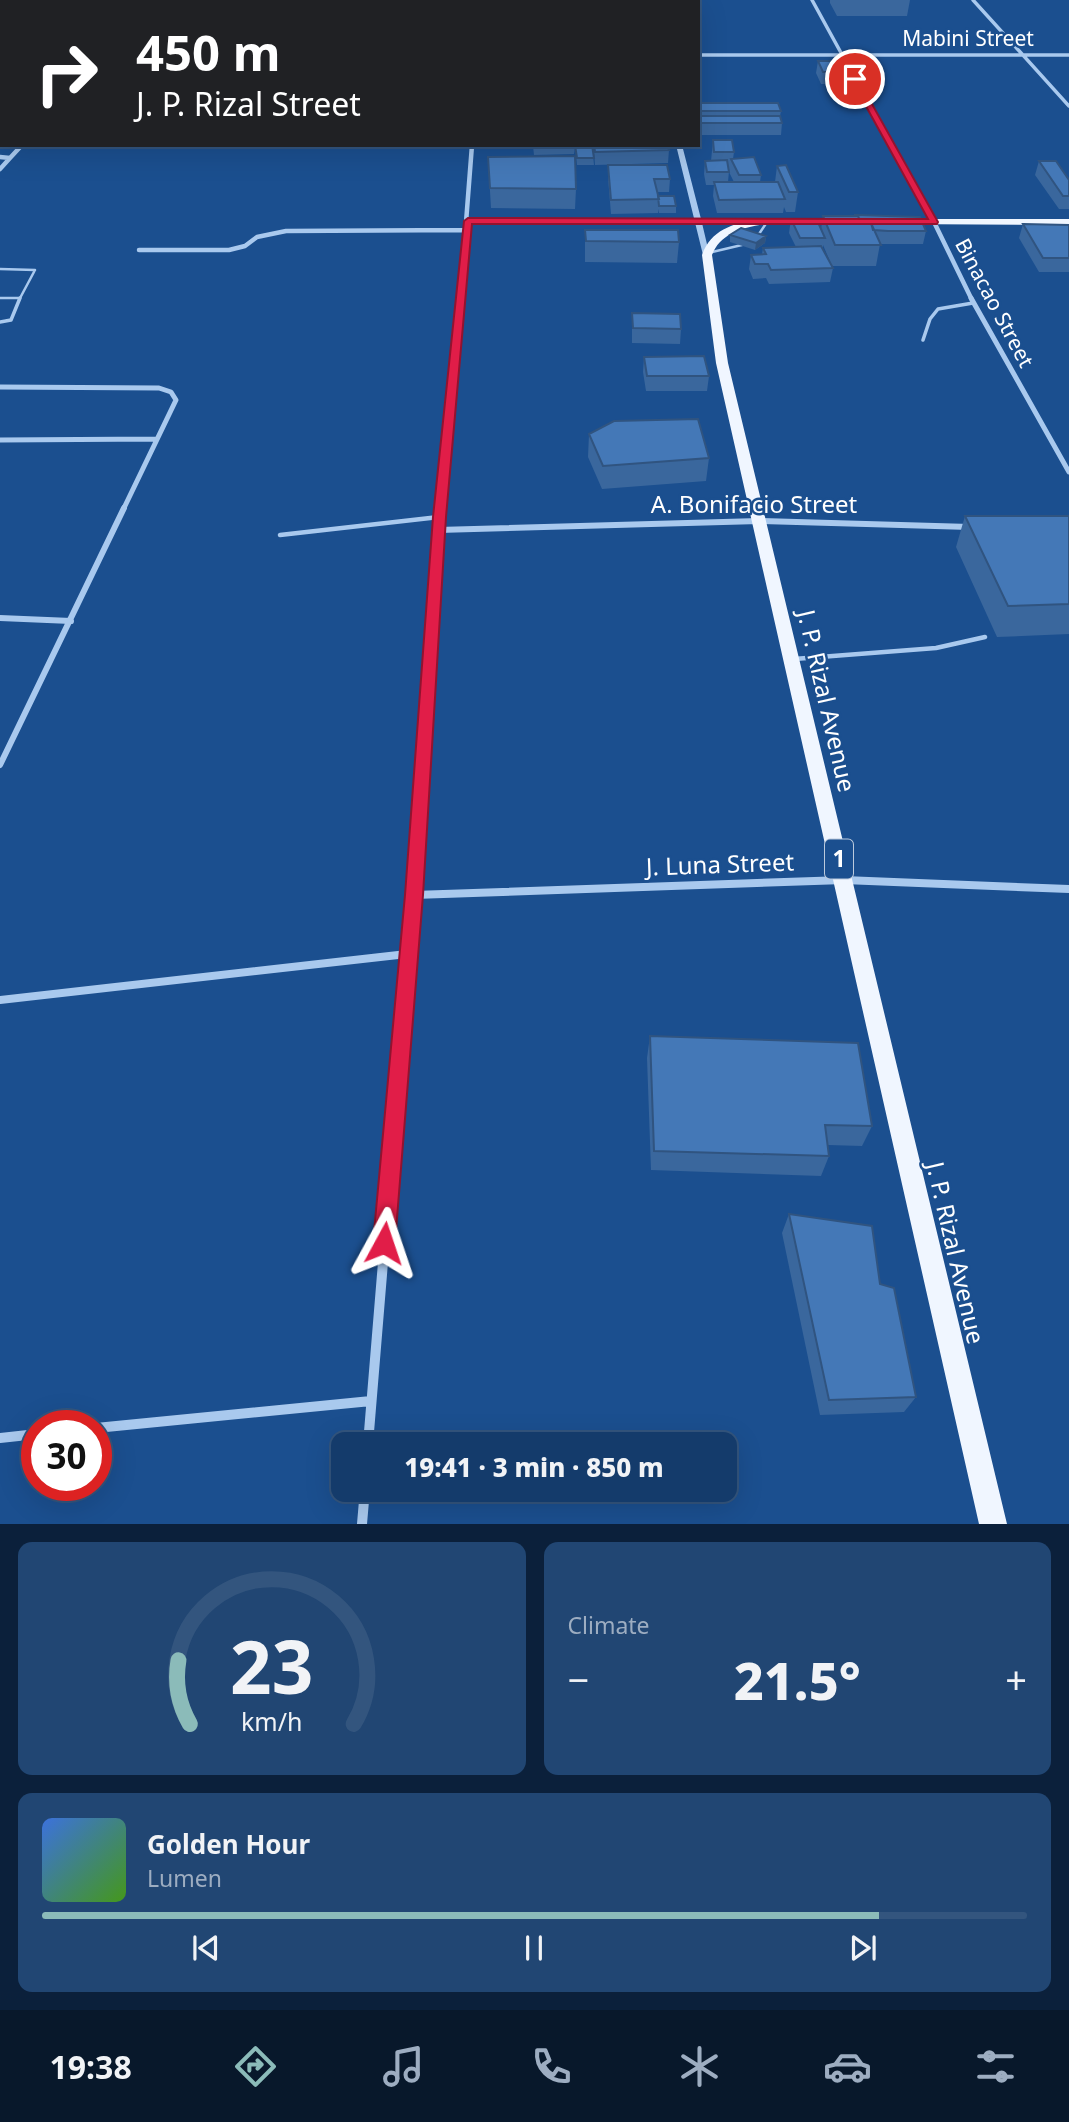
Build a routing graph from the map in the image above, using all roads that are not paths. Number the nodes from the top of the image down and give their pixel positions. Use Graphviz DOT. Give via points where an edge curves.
graph roads {
  1 [pos="812,0"];
  2 [pos="973,0"];
  3 [pos="700,55"];
  4 [pos="841,55"];
  5 [pos="1023,55"];
  6 [pos="1069,55"];
  7 [pos="1069,106"];
  8 [pos="20,147"];
  9 [pos="472,147"];
  10 [pos="680,147"];
  11 [pos="0,157"];
  12 [pos="10,158"];
  13 [pos="0,169"];
  14 [pos="698,221"];
  15 [pos="762,222"];
  16 [pos="862,222"];
  17 [pos="890,222"];
  18 [pos="934,222"];
  19 [pos="1069,222"];
  20 [pos="468,226"];
  21 [pos="139,250"];
  22 [pos="707,254"];
  23 [pos="0,269"];
  24 [pos="0,298"];
  25 [pos="20,298"];
  26 [pos="973,303"];
  27 [pos="0,322"];
  28 [pos="923,340"];
  29 [pos="0,387"];
  30 [pos="157,439"];
  31 [pos="0,440"];
  32 [pos="1069,472"];
  33 [pos="439,517"];
  34 [pos="759,521"];
  35 [pos="975,527"];
  36 [pos="438,530"];
  37 [pos="280,535"];
  38 [pos="0,618"];
  39 [pos="71,621"];
  40 [pos="985,637"];
  41 [pos="791,659"];
  42 [pos="0,765"];
  43 [pos="844,880"];
  44 [pos="1069,889"];
  45 [pos="414,895"];
  46 [pos="407,954"];
  47 [pos="0,1000"];
  48 [pos="371,1401"];
  49 [pos="112,1426"];
  50 [pos="369,1432"];
  51 [pos="21,1436"];
  52 [pos="0,1438"];
  53 [pos="364,1502"];
  54 [pos="362,1524"];
  55 [pos="993,1524"];
  1 -- 4 [label="street, Binacao Street"];
  2 -- 5 [label="street"];
  3 -- 4 [label="street, Mabini Street"];
  4 -- 5 [label="street, Mabini Street"];
  4 -- 18 [label="street, Binacao Street"];
  5 -- 6 [label="street, Mabini Street"];
  5 -- 7 [label="street"];
  8 -- 12 [label="street"];
  9 -- 20 [label="street"];
  10 -- 14 [label="street"];
  11 -- 12 [label="street"];
  12 -- 13 [label="street"];
  14 -- 15 [label="street"];
  14 -- 20 [label="street"];
  14 -- 22 [label="street"];
  15 -- 16 [label="main road"];
  15 -- 22 [label="main road" via="729,229 719,235"];
  17 -- 18 [label="main road"];
  18 -- 19 [label="main road"];
  18 -- 26 [label="street, Binacao Street"];
  20 -- 21 [label="street" via="286,232 264,234 229,250"];
  20 -- 33 [label="street"];
  22 -- 34 [label="main road, J. P. Rizal Avenue / 1" via="722,363"];
  23 -- 25 [label="lane" via="35,270"];
  24 -- 25 [label="lane"];
  25 -- 27 [label="lane" via="11,320"];
  26 -- 28 [label="lane" via="934,311"];
  26 -- 32 [label="street, Binacao Street"];
  29 -- 30 [label="street" via="166,389 176,400"];
  30 -- 31 [label="street"];
  30 -- 39 [label="street"];
  33 -- 36 [label="street"];
  33 -- 37 [label="lane"];
  34 -- 35 [label="street, A. Bonifacio Street"];
  34 -- 36 [label="street, A. Bonifacio Street"];
  34 -- 41 [label="main road, J. P. Rizal Avenue / 1"];
  36 -- 45 [label="street"];
  38 -- 39 [label="street"];
  39 -- 42 [label="street"];
  40 -- 41 [label="lane" via="936,648"];
  41 -- 43 [label="main road, J. P. Rizal Avenue / 1"];
  43 -- 44 [label="street, J. Luna Street"];
  43 -- 45 [label="street, J. Luna Street"];
  43 -- 55 [label="main road, J. P. Rizal Avenue / 1"];
  45 -- 46 [label="street"];
  46 -- 47 [label="street"];
  46 -- 48 [label="street"];
  48 -- 49 [label="street"];
  48 -- 50 [label="street"];
  51 -- 52 [label="street"];
  53 -- 54 [label="street"];
}
